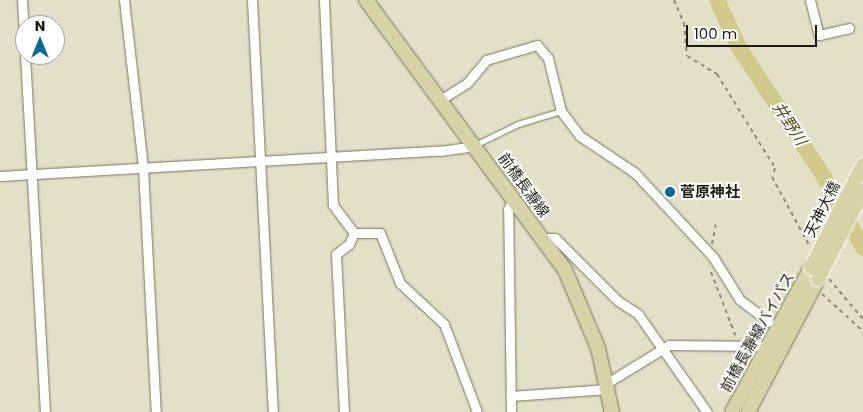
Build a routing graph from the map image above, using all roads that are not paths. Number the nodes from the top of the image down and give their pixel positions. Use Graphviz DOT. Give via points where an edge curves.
graph roads {
  1 [pos="22,0"];
  2 [pos="124,0"];
  3 [pos="252,0"];
  4 [pos="324,0"];
  5 [pos="366,0"];
  6 [pos="810,0"];
  7 [pos="23,15"];
  8 [pos="849,28"];
  9 [pos="26,65"];
  10 [pos="440,100"];
  11 [pos="561,111"];
  12 [pos="474,146"];
  13 [pos="330,158"];
  14 [pos="260,161"];
  15 [pos="863,165"];
  16 [pos="143,168"];
  17 [pos="31,174"];
  18 [pos="0,176"];
  19 [pos="863,191"];
  20 [pos="514,197"];
  21 [pos="354,232"];
  22 [pos="542,238"];
  23 [pos="818,277"];
  24 [pos="769,322"];
  25 [pos="768,346"];
  26 [pos="664,350"];
  27 [pos="608,386"];
  28 [pos="512,396"];
  29 [pos="45,412"];
  30 [pos="156,412"];
  31 [pos="273,412"];
  32 [pos="344,412"];
  33 [pos="477,412"];
  34 [pos="511,412"];
  35 [pos="612,412"];
  36 [pos="707,412"];
  37 [pos="732,412"];
  38 [pos="748,412"];
  1 -- 7 [label="street"];
  2 -- 16 [label="street"];
  3 -- 14 [label="street"];
  4 -- 13 [label="street"];
  5 -- 10 [label="main road, 前橋長瀞線"];
  6 -- 8 [label="street" via="819,36"];
  9 -- 17 [label="street"];
  10 -- 11 [label="street" via="467,83 486,60 532,44 548,58"];
  10 -- 12 [label="main road, 前橋長瀞線"];
  11 -- 12 [label="lane" via="518,124"];
  11 -- 24 [label="street" via="580,136 634,173 713,257 740,300"];
  12 -- 13 [label="street"];
  12 -- 20 [label="main road, 前橋長瀞線"];
  13 -- 14 [label="street"];
  13 -- 21 [label="street" via="334,209 347,219"];
  14 -- 16 [label="street"];
  14 -- 31 [label="street"];
  15 -- 23 [label="main road, 天神大橋, bridge"];
  16 -- 17 [label="street"];
  16 -- 30 [label="street"];
  17 -- 18 [label="street"];
  17 -- 29 [label="street"];
  19 -- 23 [label="main road, 天神大橋, bridge"];
  20 -- 22 [label="main road, 前橋長瀞線"];
  20 -- 28 [label="street" via="508,209"];
  21 -- 32 [label="street" via="349,244 336,254"];
  21 -- 33 [label="street" via="380,233 400,283 444,324"];
  22 -- 26 [label="street" via="555,238 618,301 638,314"];
  22 -- 27 [label="main road, 前橋長瀞線" via="586,312"];
  23 -- 25 [label="main road, 前橋長瀞線バイパス"];
  23 -- 38 [label="main road, 前橋長瀞線バイパス"];
  25 -- 26 [label="street" via="669,345"];
  25 -- 37 [label="main road, 前橋長瀞線バイパス"];
  26 -- 27 [label="street"];
  26 -- 36 [label="street"];
  27 -- 28 [label="street"];
  27 -- 35 [label="main road, 前橋長瀞線"];
  28 -- 34 [label="street"];
}
